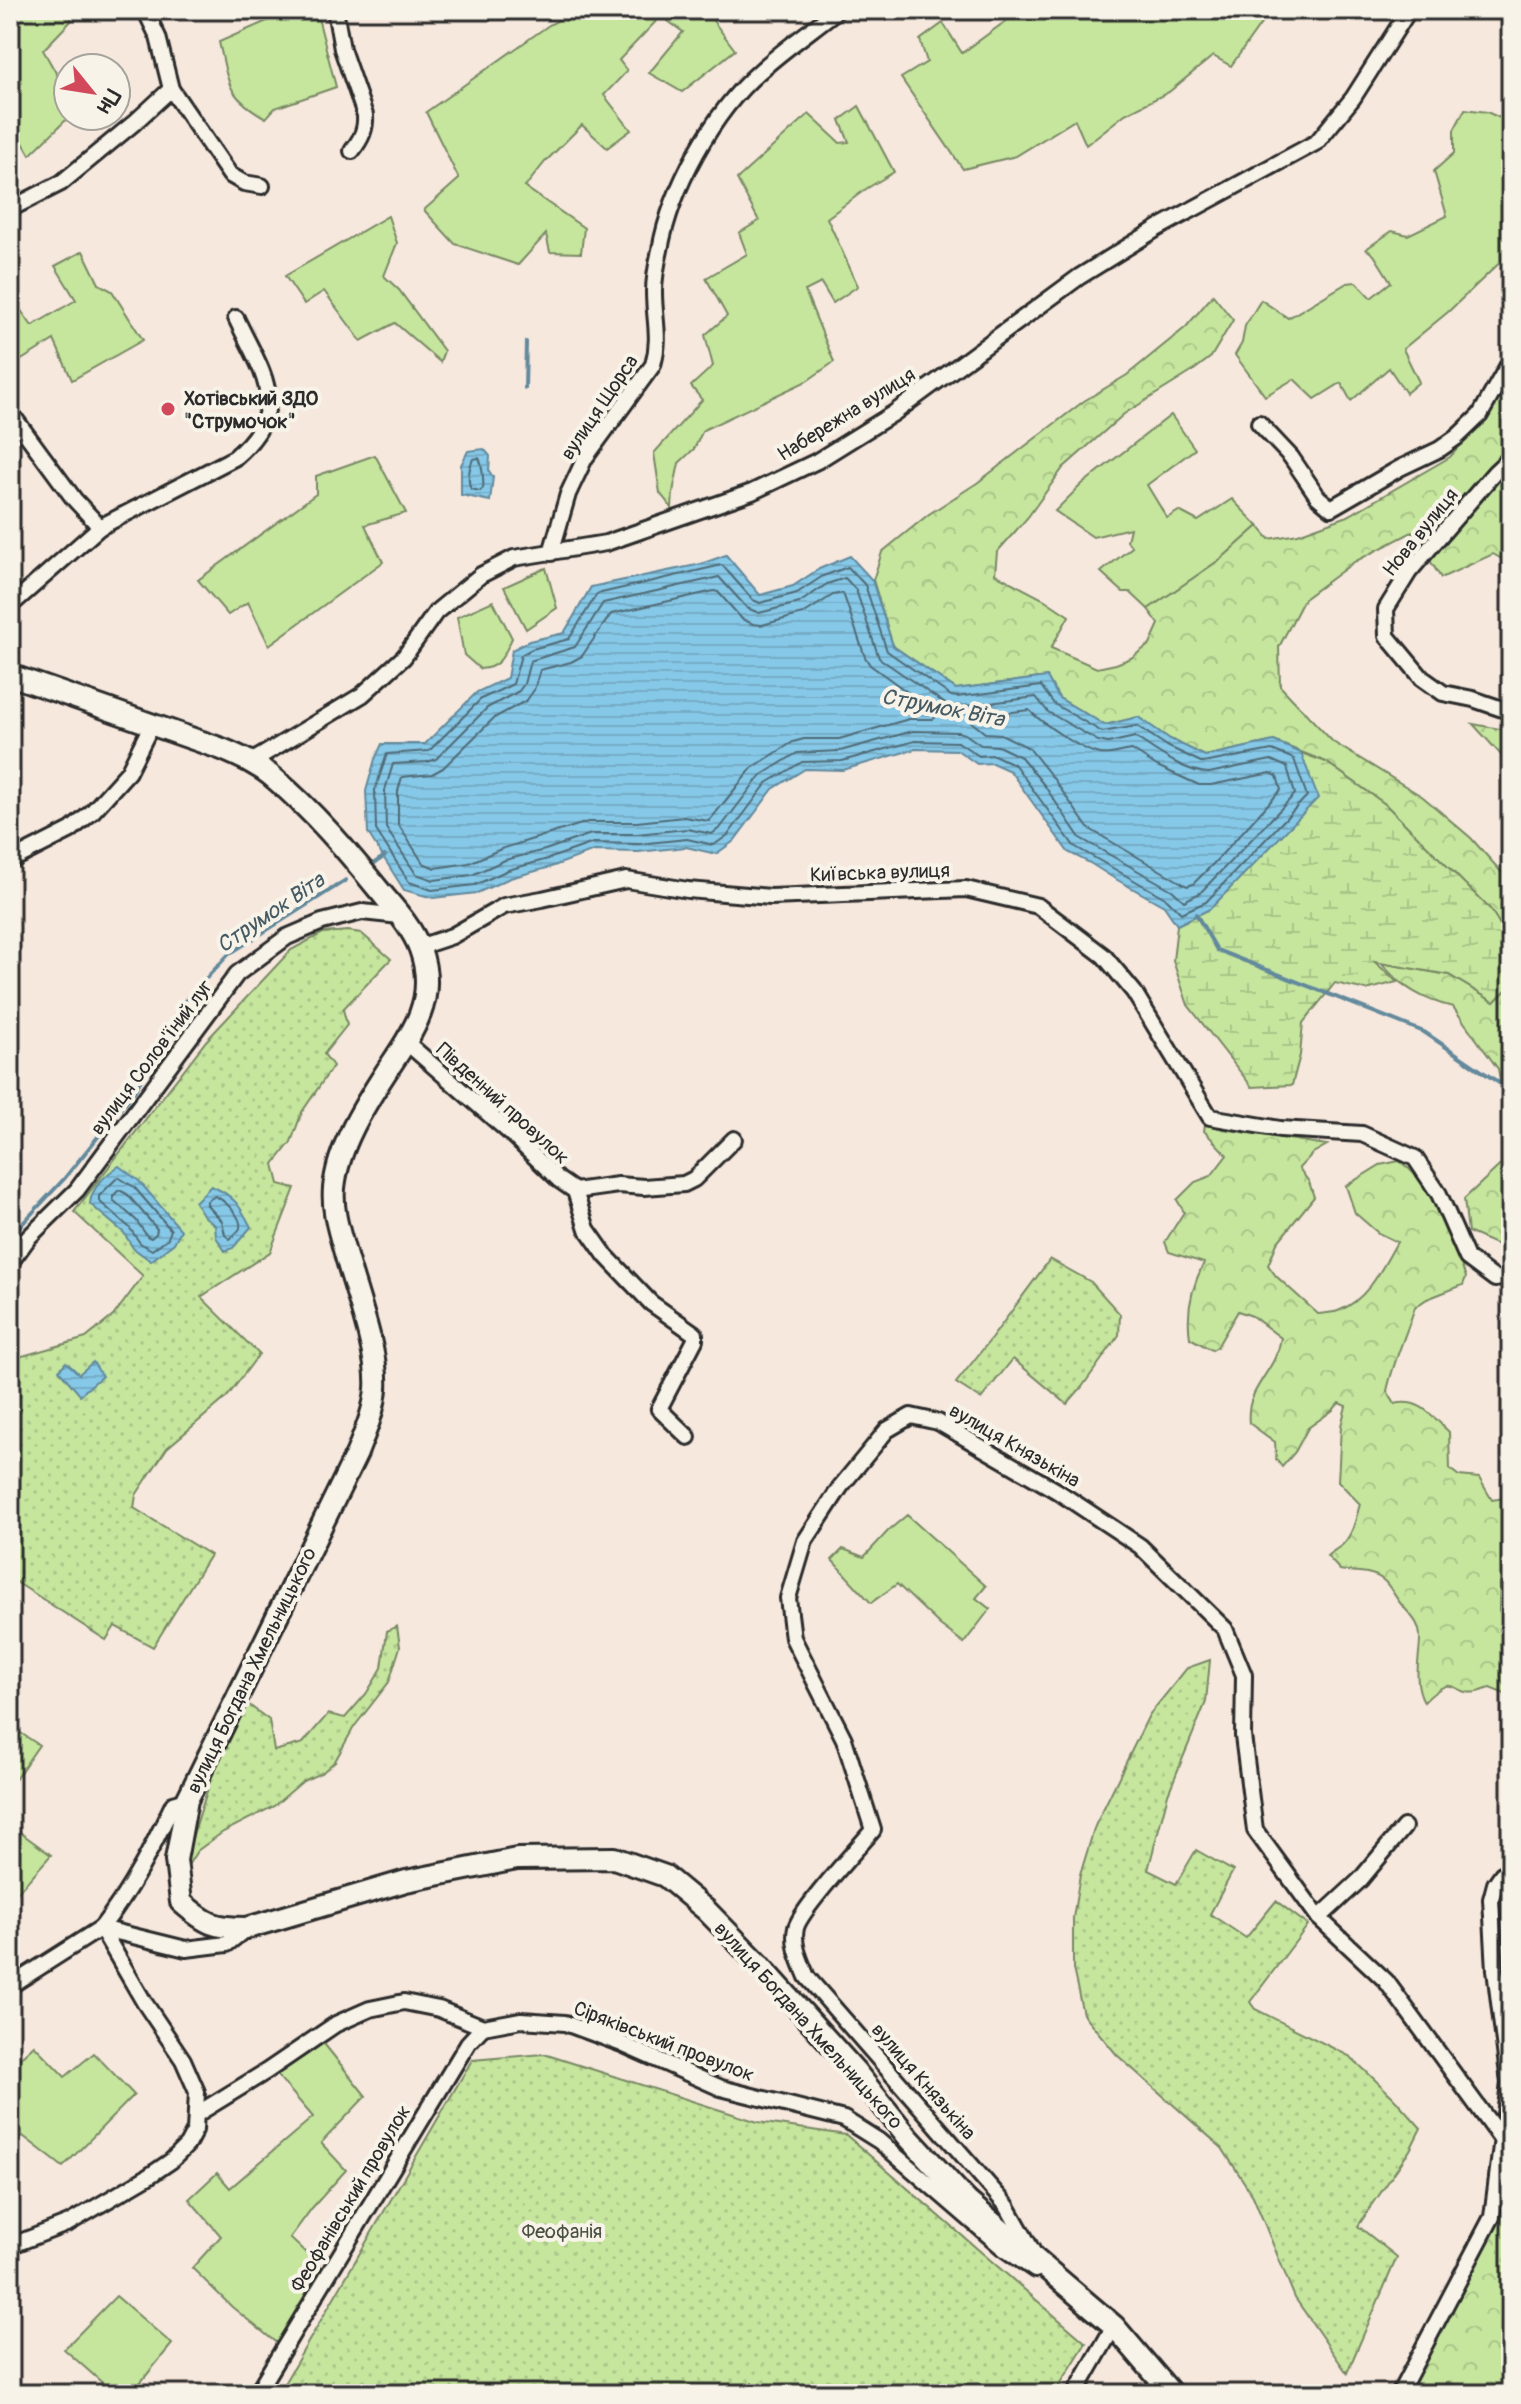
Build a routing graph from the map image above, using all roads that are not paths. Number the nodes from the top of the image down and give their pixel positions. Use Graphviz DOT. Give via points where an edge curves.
graph roads {
  1 [pos="145,10"];
  2 [pos="335,10"];
  3 [pos="837,10"];
  4 [pos="1409,10"];
  5 [pos="171,89"];
  6 [pos="352,151"];
  7 [pos="262,186"];
  8 [pos="10,209"];
  9 [pos="236,318"];
  10 [pos="1511,360"];
  11 [pos="10,412"];
  12 [pos="1259,423"];
  13 [pos="1511,457"];
  14 [pos="100,527"];
  15 [pos="551,553"];
  16 [pos="10,606"];
  17 [pos="10,675"];
  18 [pos="1511,712"];
  19 [pos="151,726"];
  20 [pos="251,762"];
  21 [pos="10,861"];
  22 [pos="400,916"];
  23 [pos="419,947"];
  24 [pos="406,1042"];
  25 [pos="734,1139"];
  26 [pos="575,1191"];
  27 [pos="10,1263"];
  28 [pos="1511,1276"];
  29 [pos="688,1437"];
  30 [pos="187,1800"];
  31 [pos="1404,1827"];
  32 [pos="1511,1869"];
  33 [pos="1319,1918"];
  34 [pos="101,1928"];
  35 [pos="247,1928"];
  36 [pos="10,1986"];
  37 [pos="483,2027"];
  38 [pos="197,2114"];
  39 [pos="1503,2141"];
  40 [pos="10,2246"];
  41 [pos="1038,2260"];
  42 [pos="1086,2303"];
  43 [pos="1114,2326"];
  44 [pos="256,2394"];
  45 [pos="1075,2394"];
  46 [pos="1172,2394"];
  47 [pos="1399,2394"];
  1 -- 5 [label="street"];
  2 -- 6 [label="street" via="365,115 366,126"];
  3 -- 15 [label="street, вулиця Щорса" via="741,90 682,180 660,247 653,365 585,458"];
  4 -- 15 [label="street, Набережна вулиця" via="1353,98 1317,142 1079,277 894,413 817,461 752,492 606,543"];
  5 -- 7 [label="street" via="230,175"];
  5 -- 8 [label="street" via="61,183"];
  9 -- 14 [label="street" via="268,385 269,406 261,430 234,458"];
  10 -- 12 [label="street" via="1480,415 1457,437 1331,508"];
  11 -- 14 [label="street"];
  13 -- 18 [label="street, Нова вулиця" via="1409,572 1386,609 1387,636 1422,678 1443,693"];
  14 -- 16 [label="street"];
  15 -- 20 [label="street, Набережна вулиця" via="514,558 481,575 436,612 404,657 362,695"];
  17 -- 19 [label="street, вулиця Богдана Хмельницького"];
  19 -- 20 [label="street, вулиця Богдана Хмельницького"];
  19 -- 21 [label="street" via="128,772 92,812 71,830"];
  20 -- 22 [label="street, вулиця Богдана Хмельницького" via="343,846"];
  22 -- 23 [label="street, вулиця Богдана Хмельницького"];
  22 -- 27 [label="street, вулиця Солов'їний луг" via="362,912 322,922 287,937 237,974 77,1190"];
  23 -- 24 [label="street, вулиця Богдана Хмельницького" via="425,996"];
  23 -- 28 [label="street, Київська вулиця" via="452,936 504,906 626,880 771,897 966,889 1038,906 1104,956 1134,992 1210,1117 1280,1129 1362,1134 1415,1158 1439,1194 1467,1258 1495,1279"];
  24 -- 26 [label="street, Південний провулок"];
  24 -- 30 [label="street, вулиця Богдана Хмельницького" via="355,1127 334,1187 334,1215 374,1359 370,1421"];
  25 -- 26 [label="street, Південний провулок" via="684,1184"];
  26 -- 29 [label="street, Південний провулок" via="587,1229 606,1256 651,1303 695,1334 659,1409"];
  30 -- 34 [label="street" via="173,1804 149,1854"];
  30 -- 35 [label="street, вулиця Богдана Хмельницького" via="176,1860 181,1902 203,1921"];
  31 -- 33 [label="street" via="1360,1880"];
  32 -- 39 [label="street" via="1495,1884 1491,1899 1509,2083"];
  33 -- 39 [label="street, вулиця Князькіна" via="1386,1981"];
  33 -- 41 [label="street, вулиця Князькіна" via="1255,1830 1243,1736 1244,1675 1225,1629 1140,1546 1053,1488 938,1422 911,1416 887,1430 805,1541 788,1598 793,1638 844,1739 873,1830 810,1905 796,1927 796,1949 807,1977 1007,2206"];
  34 -- 35 [label="street" via="186,1949 227,1944"];
  34 -- 36 [label="street"];
  34 -- 38 [label="street" via="183,2060 197,2092"];
  35 -- 41 [label="street, вулиця Богдана Хмельницького" via="406,1881 517,1859 614,1858 665,1876 758,1963 967,2201"];
  37 -- 38 [label="street" via="404,2002 370,2009 336,2024"];
  37 -- 42 [label="street, Сіряківський провулок" via="521,2020 565,2023 721,2088 844,2119 879,2141 1003,2248"];
  37 -- 44 [label="street, Феофанівський провулок" via="468,2043"];
  38 -- 40 [label="street" via="187,2145 171,2161 69,2223"];
  39 -- 47 [label="street" via="1492,2217"];
  41 -- 42 [label="street, вулиця Богдана Хмельницького"];
  42 -- 43 [label="street, вулиця Богдана Хмельницького"];
  43 -- 45 [label="street"];
  43 -- 46 [label="street, вулиця Богдана Хмельницького"];
}
